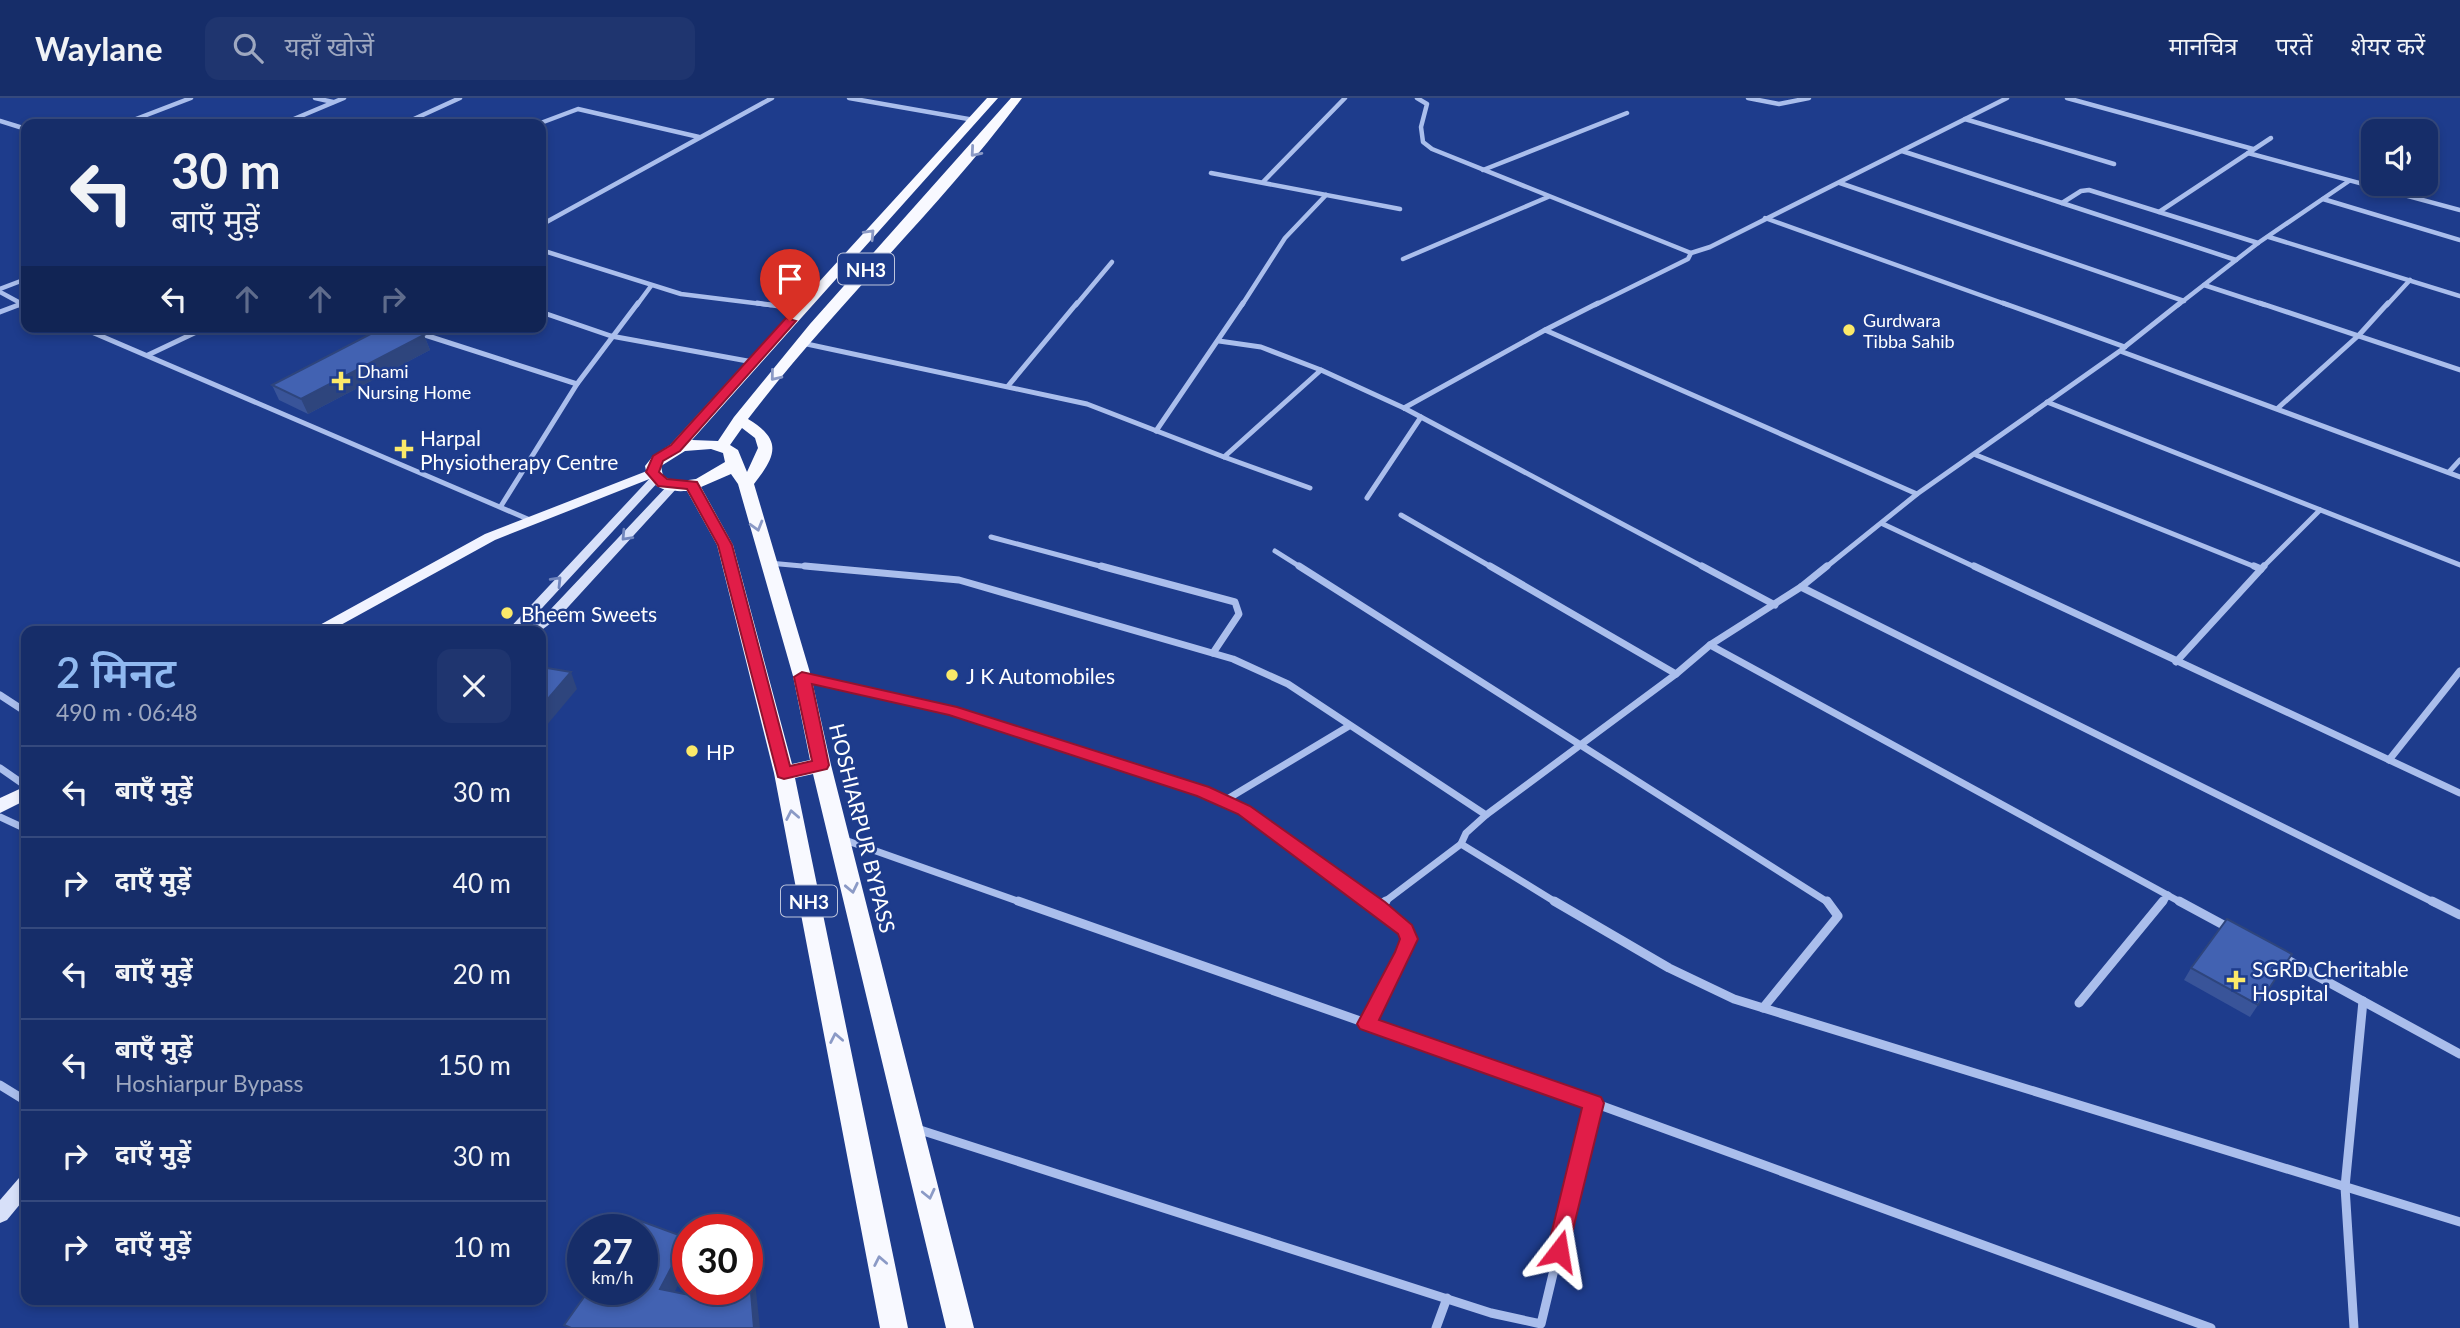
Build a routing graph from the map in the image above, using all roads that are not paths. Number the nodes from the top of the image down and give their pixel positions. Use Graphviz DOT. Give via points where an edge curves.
graph roads {
  1 [pos="191,98"];
  2 [pos="315,98"];
  3 [pos="344,98"];
  4 [pos="460,98"];
  5 [pos="772,98"];
  6 [pos="849,98"];
  7 [pos="993,98"];
  8 [pos="1017,98"];
  9 [pos="1345,98"];
  10 [pos="1417,98"];
  11 [pos="1748,98"];
  12 [pos="1809,98"];
  13 [pos="2007,98"];
  14 [pos="2067,98"];
  15 [pos="334,102"];
  16 [pos="1627,113"];
  17 [pos="136,119"];
  18 [pos="294,119"];
  19 [pos="414,119"];
  20 [pos="1964,119"];
  21 [pos="546,120"];
  22 [pos="974,120"];
  23 [pos="0,121"];
  24 [pos="21,127"];
  25 [pos="700,137"];
  26 [pos="2271,138"];
  27 [pos="2253,149"];
  28 [pos="1902,151"];
  29 [pos="2248,153"];
  30 [pos="2114,164"];
  31 [pos="1482,170"];
  32 [pos="1211,173"];
  33 [pos="2349,181"];
  34 [pos="1263,182"];
  35 [pos="1840,183"];
  36 [pos="1326,195"];
  37 [pos="1548,197"];
  38 [pos="2323,199"];
  39 [pos="2062,203"];
  40 [pos="1400,209"];
  41 [pos="2460,210"];
  42 [pos="2159,212"];
  43 [pos="1765,218"];
  44 [pos="546,222"];
  45 [pos="2269,237"];
  46 [pos="2460,240"];
  47 [pos="2258,243"];
  48 [pos="546,252"];
  49 [pos="1691,253"];
  50 [pos="1402,259"];
  51 [pos="2236,261"];
  52 [pos="1112,262"];
  53 [pos="21,281"];
  54 [pos="2410,281"];
  55 [pos="2204,285"];
  56 [pos="651,286"];
  57 [pos="0,290"];
  58 [pos="2460,296"];
  59 [pos="2184,300"];
  60 [pos="21,303"];
  61 [pos="21,306"];
  62 [pos="801,309"];
  63 [pos="0,312"];
  64 [pos="546,314"];
  65 [pos="1545,330"];
  66 [pos="95,333"];
  67 [pos="194,333"];
  68 [pos="419,333"];
  69 [pos="2359,335"];
  70 [pos="611,336"];
  71 [pos="1219,341"];
  72 [pos="802,343"];
  73 [pos="2122,349"];
  74 [pos="148,355"];
  75 [pos="753,362"];
  76 [pos="2460,369"];
  77 [pos="1321,370"];
  78 [pos="577,384"];
  79 [pos="1008,386"];
  80 [pos="2047,402"];
  81 [pos="1404,408"];
  82 [pos="2278,408"];
  83 [pos="1422,417"];
  84 [pos="739,420"];
  85 [pos="1156,430"];
  86 [pos="676,448"];
  87 [pos="728,454"];
  88 [pos="1976,455"];
  89 [pos="1224,457"];
  90 [pos="2460,460"];
  91 [pos="655,470"];
  92 [pos="2449,472"];
  93 [pos="2460,477"];
  94 [pos="746,484"];
  95 [pos="682,486"];
  96 [pos="1310,488"];
  97 [pos="1917,495"];
  98 [pos="1367,498"];
  99 [pos="501,506"];
  100 [pos="2320,510"];
  101 [pos="1401,515"];
  102 [pos="525,517"];
  103 [pos="1883,524"];
  104 [pos="991,537"];
  105 [pos="1275,551"];
  106 [pos="768,563"];
  107 [pos="2460,565"];
  108 [pos="2261,569"];
  109 [pos="1801,587"];
  110 [pos="1775,605"];
  111 [pos="326,626"];
  112 [pos="517,626"];
  113 [pos="538,626"];
  114 [pos="1710,645"];
  115 [pos="1213,653"];
  116 [pos="2176,662"];
  117 [pos="2460,671"];
  118 [pos="1676,674"];
  119 [pos="802,677"];
  120 [pos="0,695"];
  121 [pos="21,709"];
  122 [pos="1349,726"];
  123 [pos="1580,743"];
  124 [pos="2389,760"];
  125 [pos="821,765"];
  126 [pos="0,768"];
  127 [pos="784,773"];
  128 [pos="21,783"];
  129 [pos="2460,793"];
  130 [pos="21,795"];
  131 [pos="1224,801"];
  132 [pos="0,806"];
  133 [pos="1486,815"];
  134 [pos="0,817"];
  135 [pos="21,827"];
  136 [pos="842,839"];
  137 [pos="1461,844"];
  138 [pos="2168,895"];
  139 [pos="1379,906"];
  140 [pos="2460,915"];
  141 [pos="2242,934"];
  142 [pos="2278,954"];
  143 [pos="2363,1001"];
  144 [pos="2079,1003"];
  145 [pos="1763,1009"];
  146 [pos="1367,1024"];
  147 [pos="2460,1054"];
  148 [pos="0,1085"];
  149 [pos="21,1098"];
  150 [pos="1594,1103"];
  151 [pos="914,1128"];
  152 [pos="2345,1187"];
  153 [pos="21,1190"];
  154 [pos="0,1214"];
  155 [pos="2460,1222"];
  156 [pos="1447,1298"];
  157 [pos="1546,1326"];
  158 [pos="894,1328"];
  159 [pos="960,1328"];
  160 [pos="1436,1328"];
  161 [pos="2211,1328"];
  162 [pos="2354,1328"];
  1 -- 17 [label="street"];
  2 -- 15 [label="street"];
  3 -- 15 [label="street"];
  4 -- 19 [label="street"];
  5 -- 25 [label="street"];
  6 -- 22 [label="street"];
  7 -- 22 [label="highway, NH3"];
  8 -- 72 [label="highway, NH3, one-way" via="978,148"];
  9 -- 34 [label="street"];
  10 -- 31 [label="street" via="1427,103 1420,127 1423,142"];
  11 -- 12 [label="street" via="1779,104"];
  13 -- 20 [label="street"];
  14 -- 27 [label="street"];
  15 -- 18 [label="street"];
  16 -- 31 [label="street"];
  20 -- 28 [label="street"];
  20 -- 30 [label="street"];
  21 -- 25 [label="street" via="578,109"];
  62 -- 22 [label="highway, NH3, one-way"];
  23 -- 24 [label="street"];
  25 -- 44 [label="street"];
  26 -- 27 [label="street"];
  27 -- 29 [label="street"];
  28 -- 35 [label="street"];
  28 -- 39 [label="street"];
  29 -- 33 [label="street"];
  29 -- 42 [label="street"];
  31 -- 37 [label="street"];
  32 -- 34 [label="street"];
  33 -- 38 [label="street"];
  33 -- 41 [label="street"];
  34 -- 36 [label="street"];
  35 -- 43 [label="street"];
  35 -- 59 [label="street"];
  36 -- 40 [label="street"];
  36 -- 71 [label="street" via="1285,238"];
  37 -- 49 [label="street"];
  37 -- 50 [label="street"];
  38 -- 45 [label="street"];
  38 -- 46 [label="street"];
  39 -- 42 [label="street" via="2089,190"];
  39 -- 51 [label="street"];
  42 -- 47 [label="street"];
  43 -- 49 [label="street"];
  43 -- 73 [label="street"];
  45 -- 47 [label="street"];
  45 -- 54 [label="street"];
  47 -- 51 [label="street"];
  48 -- 56 [label="street"];
  49 -- 65 [label="street" via="1688,259"];
  51 -- 55 [label="street"];
  52 -- 79 [label="street"];
  53 -- 57 [label="street"];
  54 -- 58 [label="street"];
  54 -- 69 [label="street"];
  55 -- 59 [label="street"];
  55 -- 69 [label="street"];
  56 -- 62 [label="street" via="711,300"];
  56 -- 70 [label="street"];
  57 -- 60 [label="street"];
  59 -- 73 [label="street"];
  61 -- 63 [label="street"];
  62 -- 75 [label="highway, NH3"];
  64 -- 70 [label="street"];
  65 -- 81 [label="street"];
  65 -- 97 [label="street"];
  66 -- 74 [label="street"];
  67 -- 74 [label="street"];
  68 -- 78 [label="street"];
  69 -- 76 [label="street"];
  69 -- 82 [label="street"];
  70 -- 75 [label="street"];
  70 -- 78 [label="street"];
  71 -- 77 [label="street" via="1261,347"];
  71 -- 85 [label="street"];
  72 -- 79 [label="street"];
  72 -- 84 [label="highway, NH3, one-way"];
  73 -- 80 [label="street"];
  73 -- 82 [label="street"];
  74 -- 99 [label="street"];
  75 -- 86 [label="highway, NH3"];
  77 -- 81 [label="street"];
  77 -- 89 [label="street"];
  78 -- 99 [label="street"];
  79 -- 85 [label="street" via="1101,408"];
  80 -- 88 [label="street"];
  80 -- 100 [label="street"];
  81 -- 83 [label="street"];
  82 -- 92 [label="street"];
  83 -- 98 [label="street"];
  83 -- 110 [label="street"];
  84 -- 87 [label="highway, NH3"];
  84 -- 94 [label="highway" via="762,436 768,452"];
  85 -- 89 [label="street"];
  86 -- 87 [label="highway" via="701,443"];
  86 -- 91 [label="highway"];
  87 -- 94 [label="highway, HOSHIARPUR BYPASS / NH3"];
  87 -- 95 [label="highway" via="721,476"];
  88 -- 97 [label="street"];
  88 -- 108 [label="street"];
  89 -- 96 [label="street"];
  90 -- 92 [label="street"];
  91 -- 95 [label="highway"];
  91 -- 102 [label="main road"];
  112 -- 91 [label="main road, one-way"];
  92 -- 93 [label="street"];
  94 -- 106 [label="highway, HOSHIARPUR BYPASS / NH3, one-way"];
  95 -- 113 [label="main road, one-way"];
  95 -- 127 [label="highway, NH3" via="725,545"];
  97 -- 103 [label="street"];
  99 -- 102 [label="street"];
  100 -- 107 [label="street"];
  100 -- 108 [label="street"];
  101 -- 118 [label="street"];
  102 -- 111 [label="main road"];
  103 -- 109 [label="street"];
  103 -- 116 [label="street"];
  104 -- 115 [label="street" via="1235,602 1239,614"];
  105 -- 123 [label="street"];
  106 -- 115 [label="street" via="959,580"];
  106 -- 119 [label="highway, HOSHIARPUR BYPASS / NH3"];
  108 -- 116 [label="street"];
  109 -- 110 [label="street"];
  109 -- 140 [label="street"];
  110 -- 114 [label="street"];
  114 -- 118 [label="street"];
  114 -- 138 [label="street"];
  115 -- 122 [label="street" via="1288,684"];
  116 -- 124 [label="street"];
  117 -- 124 [label="street"];
  118 -- 123 [label="street"];
  119 -- 125 [label="highway, HOSHIARPUR BYPASS / NH3"];
  119 -- 131 [label="street" via="951,711"];
  120 -- 121 [label="street"];
  122 -- 131 [label="street"];
  122 -- 133 [label="street"];
  123 -- 133 [label="street"];
  123 -- 145 [label="street" via="1829,902 1838,916 1830,929"];
  124 -- 129 [label="street"];
  125 -- 127 [label="highway"];
  125 -- 136 [label="highway, HOSHIARPUR BYPASS / NH3"];
  126 -- 128 [label="street"];
  158 -- 127 [label="highway, NH3, one-way"];
  130 -- 132 [label="main road"];
  131 -- 139 [label="street" via="1270,827"];
  133 -- 137 [label="street"];
  134 -- 135 [label="street"];
  136 -- 146 [label="street"];
  136 -- 151 [label="highway, HOSHIARPUR BYPASS / NH3, one-way"];
  137 -- 139 [label="street"];
  137 -- 145 [label="street" via="1669,968"];
  138 -- 141 [label="street"];
  138 -- 144 [label="street"];
  139 -- 146 [label="street" via="1401,924 1409,939"];
  142 -- 143 [label="street"];
  143 -- 147 [label="street"];
  143 -- 152 [label="street"];
  145 -- 152 [label="street"];
  146 -- 150 [label="street"];
  148 -- 149 [label="street"];
  150 -- 157 [label="street"];
  150 -- 161 [label="street"];
  151 -- 156 [label="street"];
  151 -- 159 [label="highway, NH3, one-way"];
  152 -- 155 [label="street"];
  152 -- 162 [label="street"];
  153 -- 154 [label="main road"];
  156 -- 157 [label="street"];
  156 -- 160 [label="street"];
}
